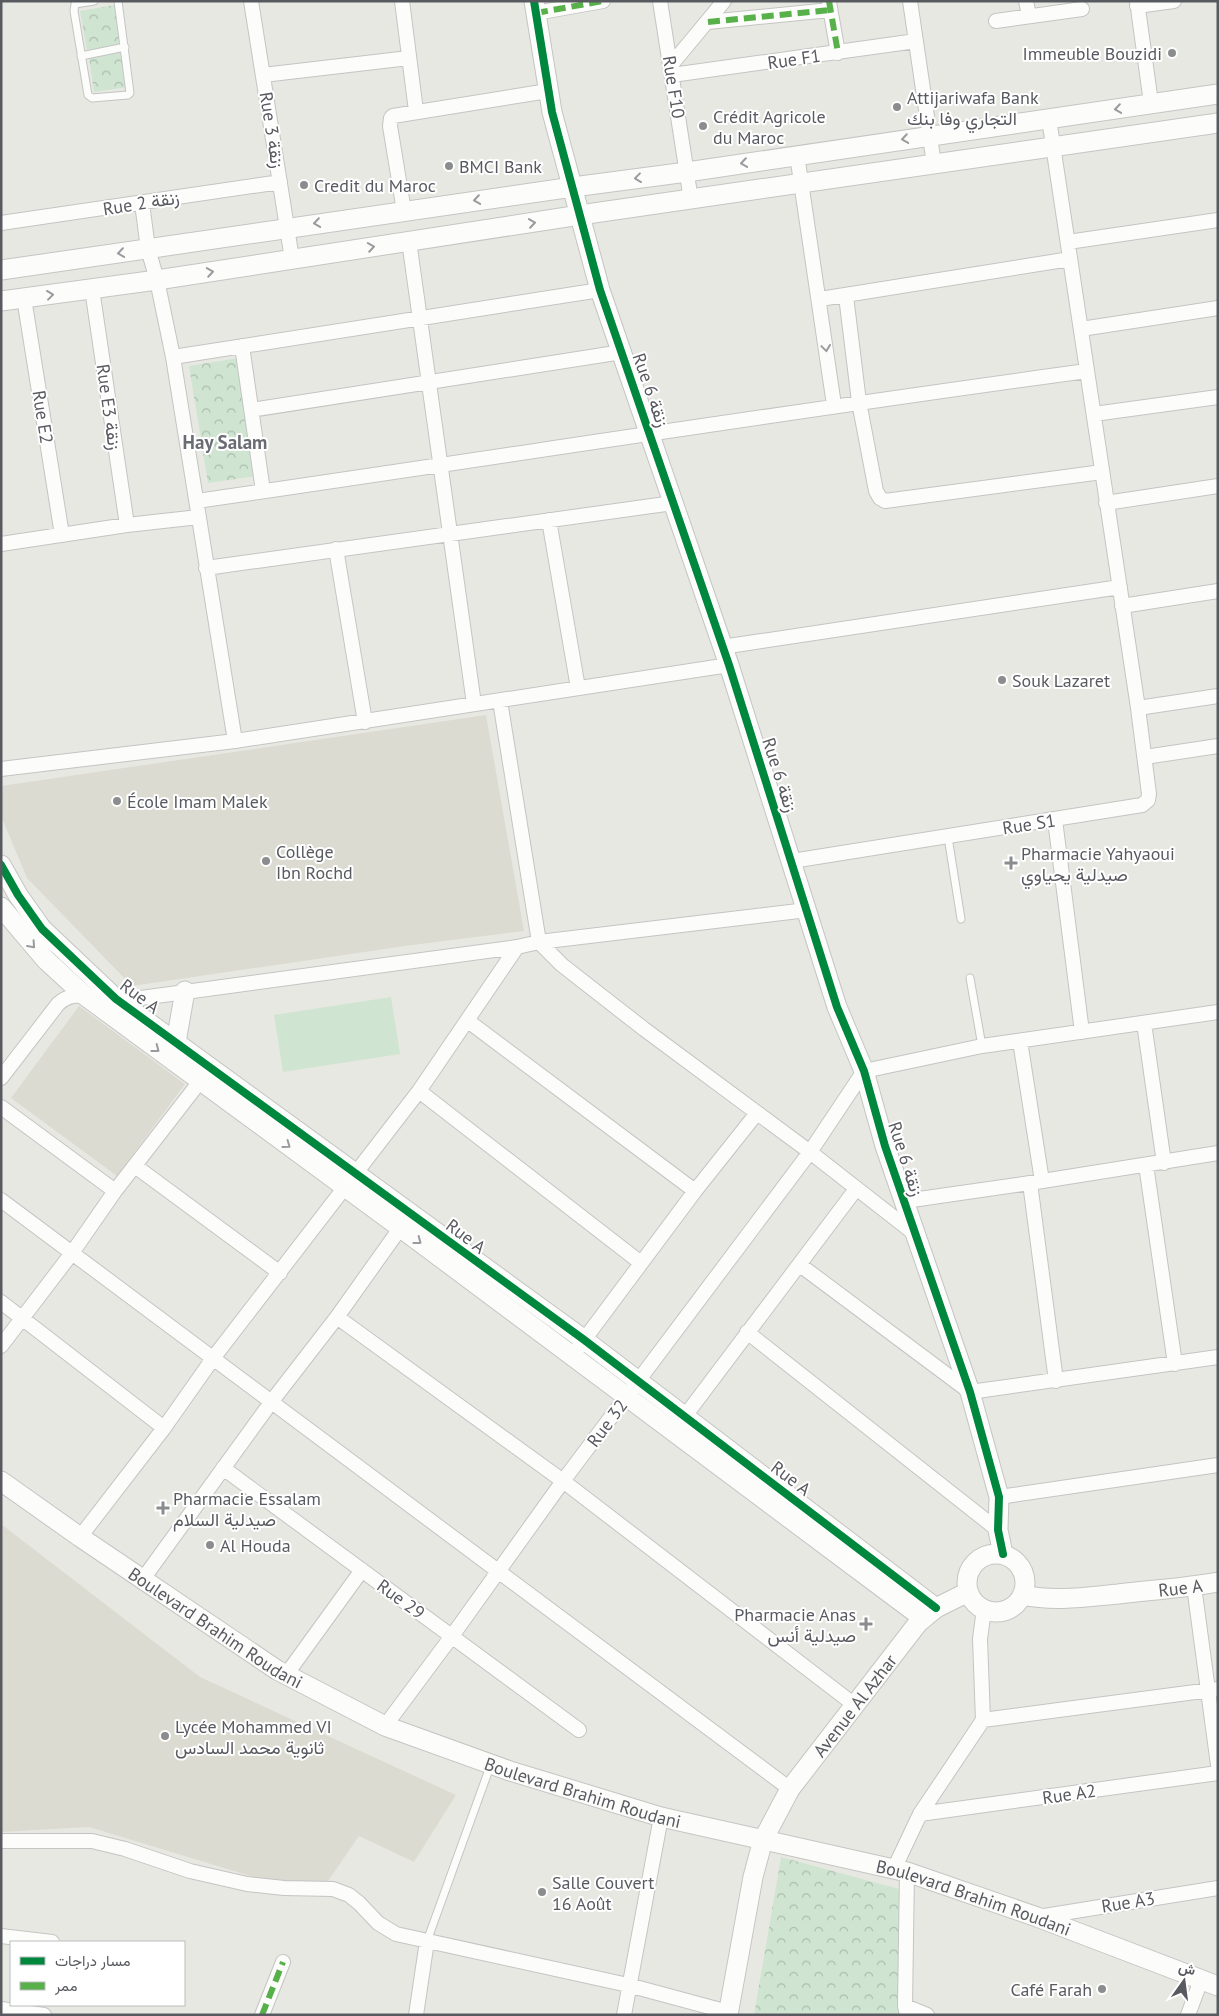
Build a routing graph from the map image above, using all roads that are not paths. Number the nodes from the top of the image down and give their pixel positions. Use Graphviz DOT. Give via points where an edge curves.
graph roads {
  1 [pos="94,1"];
  2 [pos="118,1"];
  3 [pos="251,1"];
  4 [pos="402,1"];
  5 [pos="603,1"];
  6 [pos="660,1"];
  7 [pos="724,1"];
  8 [pos="910,1"];
  9 [pos="1026,1"];
  10 [pos="1174,1"];
  11 [pos="1137,4"];
  12 [pos="830,5"];
  13 [pos="535,7"];
  14 [pos="1082,9"];
  15 [pos="1029,16"];
  16 [pos="996,20"];
  17 [pos="708,22"];
  18 [pos="916,42"];
  19 [pos="125,47"];
  20 [pos="838,53"];
  21 [pos="81,56"];
  22 [pos="409,58"];
  23 [pos="671,70"];
  24 [pos="263,75"];
  25 [pos="548,91"];
  26 [pos="1218,94"];
  27 [pos="1151,104"];
  28 [pos="416,111"];
  29 [pos="1049,119"];
  30 [pos="1218,123"];
  31 [pos="930,135"];
  32 [pos="1054,146"];
  33 [pos="797,156"];
  34 [pos="934,164"];
  35 [pos="687,172"];
  36 [pos="280,182"];
  37 [pos="802,184"];
  38 [pos="573,187"];
  39 [pos="691,200"];
  40 [pos="142,203"];
  41 [pos="404,211"];
  42 [pos="580,215"];
  43 [pos="1218,220"];
  44 [pos="1,224"];
  45 [pos="287,228"];
  46 [pos="409,241"];
  47 [pos="1068,242"];
  48 [pos="148,249"];
  49 [pos="292,259"];
  50 [pos="1070,259"];
  51 [pos="1,270"];
  52 [pos="157,280"];
  53 [pos="92,289"];
  54 [pos="600,290"];
  55 [pos="846,296"];
  56 [pos="24,298"];
  57 [pos="820,299"];
  58 [pos="1,301"];
  59 [pos="1218,308"];
  60 [pos="420,318"];
  61 [pos="1081,329"];
  62 [pos="242,346"];
  63 [pos="622,352"];
  64 [pos="173,357"];
  65 [pos="1087,371"];
  66 [pos="429,381"];
  67 [pos="1218,397"];
  68 [pos="859,402"];
  69 [pos="834,405"];
  70 [pos="251,410"];
  71 [pos="1094,414"];
  72 [pos="650,435"];
  73 [pos="441,465"];
  74 [pos="1102,472"];
  75 [pos="1218,486"];
  76 [pos="263,491"];
  77 [pos="197,501"];
  78 [pos="673,503"];
  79 [pos="1106,503"];
  80 [pos="199,517"];
  81 [pos="549,520"];
  82 [pos="127,526"];
  83 [pos="450,534"];
  84 [pos="62,535"];
  85 [pos="1,544"];
  86 [pos="336,549"];
  87 [pos="206,568"];
  88 [pos="1120,587"];
  89 [pos="1218,591"];
  90 [pos="1122,606"];
  91 [pos="722,647"];
  92 [pos="729,665"];
  93 [pos="578,688"];
  94 [pos="1218,696"];
  95 [pos="500,700"];
  96 [pos="474,704"];
  97 [pos="1138,708"];
  98 [pos="365,722"];
  99 [pos="235,741"];
  100 [pos="1218,746"];
  101 [pos="1145,757"];
  102 [pos="1,769"];
  103 [pos="1055,820"];
  104 [pos="948,837"];
  105 [pos="792,862"];
  106 [pos="1,865"];
  107 [pos="1,907"];
  108 [pos="807,910"];
  109 [pos="961,919"];
  110 [pos="538,942"];
  111 [pos="517,947"];
  112 [pos="970,978"];
  113 [pos="185,991"];
  114 [pos="84,996"];
  115 [pos="116,999"];
  116 [pos="1218,1012"];
  117 [pos="468,1021"];
  118 [pos="1144,1023"];
  119 [pos="1082,1032"];
  120 [pos="1020,1041"];
  121 [pos="176,1042"];
  122 [pos="982,1046"];
  123 [pos="864,1071"];
  124 [pos="206,1074"];
  125 [pos="1,1078"];
  126 [pos="419,1091"];
  127 [pos="1,1107"];
  128 [pos="757,1113"];
  129 [pos="810,1152"];
  130 [pos="1218,1153"];
  131 [pos="1164,1163"];
  132 [pos="1146,1165"];
  133 [pos="135,1166"];
  134 [pos="349,1180"];
  135 [pos="1036,1182"];
  136 [pos="856,1189"];
  137 [pos="115,1190"];
  138 [pos="695,1191"];
  139 [pos="1,1200"];
  140 [pos="904,1200"];
  141 [pos="406,1220"];
  142 [pos="915,1234"];
  143 [pos="72,1253"];
  144 [pos="641,1263"];
  145 [pos="800,1265"];
  146 [pos="280,1273"];
  147 [pos="1,1302"];
  148 [pos="336,1318"];
  149 [pos="23,1319"];
  150 [pos="747,1332"];
  151 [pos="583,1340"];
  152 [pos="1,1346"];
  153 [pos="572,1356"];
  154 [pos="1218,1357"];
  155 [pos="214,1358"];
  156 [pos="1175,1364"];
  157 [pos="1056,1380"];
  158 [pos="632,1390"];
  159 [pos="970,1392"];
  160 [pos="272,1401"];
  161 [pos="679,1423"];
  162 [pos="164,1428"];
  163 [pos="1218,1465"];
  164 [pos="223,1468"];
  165 [pos="1,1481"];
  166 [pos="562,1481"];
  167 [pos="999,1497"];
  168 [pos="998,1530"];
  169 [pos="80,1537"];
  170 [pos="1003,1554"];
  171 [pos="362,1570"];
  172 [pos="498,1571"];
  173 [pos="143,1579"];
  174 [pos="1218,1582"];
  175 [pos="1194,1586"];
  176 [pos="968,1592"];
  177 [pos="1023,1596"];
  178 [pos="984,1609"];
  179 [pos="929,1613"];
  180 [pos="452,1636"];
  181 [pos="286,1675"];
  182 [pos="1213,1690"];
  183 [pos="856,1706"];
  184 [pos="983,1720"];
  185 [pos="384,1726"];
  186 [pos="579,1730"];
  187 [pos="491,1764"];
  188 [pos="1218,1765"];
  189 [pos="1218,1773"];
  190 [pos="790,1789"];
  191 [pos="920,1814"];
  192 [pos="661,1817"];
  193 [pos="763,1840"];
  194 [pos="1,1841"];
  195 [pos="900,1870"];
  196 [pos="1218,1888"];
  197 [pos="1038,1917"];
  198 [pos="1,1936"];
  199 [pos="44,1941"];
  200 [pos="427,1941"];
  201 [pos="283,1962"];
  202 [pos="1209,1983"];
  203 [pos="628,1985"];
  204 [pos="906,2010"];
  205 [pos="10,2012"];
  206 [pos="728,2014"];
  207 [pos="44,2015"];
  208 [pos="262,2015"];
  209 [pos="416,2015"];
  210 [pos="624,2015"];
  211 [pos="927,2015"];
  212 [pos="1188,2015"];
  1 -- 21 [label="lane" via="75,4 74,7"];
  2 -- 19 [label="lane"];
  3 -- 24 [label="street, Rue 3 زنقة"];
  4 -- 22 [label="street"];
  5 -- 13 [label="street"];
  6 -- 23 [label="street, Rue F10"];
  7 -- 17 [label="street"];
  8 -- 18 [label="street"];
  9 -- 15 [label="street"];
  10 -- 11 [label="street"];
  11 -- 27 [label="street"];
  12 -- 17 [label="street"];
  12 -- 20 [label="street"];
  13 -- 25 [label="street, Rue 6 زنقة"];
  14 -- 15 [label="street"];
  15 -- 16 [label="street"];
  17 -- 23 [label="street"];
  18 -- 20 [label="street, Rue F1"];
  18 -- 31 [label="street"];
  19 -- 21 [label="lane"];
  19 -- 21 [label="lane" via="128,95 90,98"];
  20 -- 23 [label="street, Rue F1"];
  22 -- 24 [label="street"];
  22 -- 28 [label="street"];
  23 -- 35 [label="street, Rue F10"];
  24 -- 36 [label="street, Rue 3 زنقة"];
  25 -- 28 [label="street"];
  25 -- 38 [label="street, Rue 6 زنقة"];
  26 -- 27 [label="street"];
  27 -- 29 [label="street, one-way"];
  28 -- 41 [label="street" via="393,116 390,122"];
  29 -- 31 [label="street"];
  29 -- 32 [label="street, Rue S1"];
  30 -- 32 [label="street"];
  31 -- 33 [label="street, one-way"];
  31 -- 34 [label="street"];
  32 -- 34 [label="street"];
  32 -- 47 [label="street, Rue S1"];
  33 -- 35 [label="street, one-way"];
  33 -- 37 [label="street"];
  34 -- 37 [label="street"];
  35 -- 38 [label="street, one-way"];
  35 -- 39 [label="street, Rue F10"];
  36 -- 40 [label="street, Rue 2 زنقة"];
  36 -- 45 [label="street, Rue 3 زنقة"];
  37 -- 39 [label="street"];
  37 -- 57 [label="street"];
  38 -- 41 [label="street, one-way"];
  38 -- 42 [label="street, Rue 6 زنقة"];
  39 -- 42 [label="street"];
  40 -- 44 [label="street, Rue 2 زنقة"];
  40 -- 48 [label="street"];
  41 -- 45 [label="street, one-way"];
  46 -- 42 [label="street, one-way"];
  42 -- 54 [label="street, Rue 6 زنقة"];
  43 -- 47 [label="street"];
  45 -- 48 [label="street"];
  45 -- 49 [label="street, Rue 3 زنقة"];
  49 -- 46 [label="street, one-way"];
  46 -- 60 [label="street"];
  47 -- 50 [label="street, Rue S1"];
  48 -- 51 [label="street, one-way"];
  48 -- 52 [label="street"];
  52 -- 49 [label="street, one-way"];
  50 -- 55 [label="street"];
  50 -- 61 [label="street, Rue S1"];
  52 -- 53 [label="street"];
  52 -- 64 [label="street"];
  56 -- 53 [label="street, one-way"];
  53 -- 82 [label="street, Rue E3 زنقة"];
  54 -- 60 [label="street"];
  54 -- 63 [label="street, Rue 6 زنقة"];
  55 -- 57 [label="street"];
  55 -- 68 [label="street"];
  56 -- 58 [label="street"];
  56 -- 84 [label="street, Rue E2"];
  57 -- 69 [label="street, one-way"];
  59 -- 61 [label="street"];
  60 -- 62 [label="street"];
  60 -- 66 [label="street"];
  61 -- 65 [label="street, Rue S1"];
  62 -- 64 [label="street"];
  62 -- 70 [label="street"];
  63 -- 66 [label="street"];
  63 -- 72 [label="street, Rue 6 زنقة"];
  64 -- 77 [label="street"];
  65 -- 68 [label="street"];
  65 -- 71 [label="street, Rue S1"];
  66 -- 70 [label="street"];
  66 -- 73 [label="street"];
  67 -- 71 [label="street"];
  68 -- 69 [label="street"];
  68 -- 74 [label="street" via="876,491 885,501"];
  69 -- 72 [label="street"];
  70 -- 76 [label="street"];
  71 -- 74 [label="street, Rue S1"];
  72 -- 73 [label="street"];
  72 -- 78 [label="street, Rue 6 زنقة"];
  73 -- 76 [label="street"];
  73 -- 83 [label="street"];
  74 -- 79 [label="street, Rue S1"];
  75 -- 79 [label="street"];
  76 -- 77 [label="street"];
  77 -- 80 [label="street"];
  78 -- 81 [label="street"];
  78 -- 91 [label="street, Rue 6 زنقة"];
  79 -- 88 [label="street, Rue S1"];
  80 -- 82 [label="street"];
  80 -- 87 [label="street"];
  81 -- 83 [label="street"];
  81 -- 93 [label="street"];
  82 -- 84 [label="street"];
  83 -- 86 [label="street"];
  83 -- 96 [label="street"];
  84 -- 85 [label="street"];
  86 -- 87 [label="street"];
  86 -- 98 [label="street"];
  87 -- 99 [label="street"];
  88 -- 90 [label="street, Rue S1"];
  88 -- 91 [label="street"];
  89 -- 90 [label="street"];
  90 -- 97 [label="street, Rue S1"];
  91 -- 92 [label="street, Rue 6 زنقة"];
  92 -- 93 [label="street"];
  92 -- 105 [label="street, Rue 6 زنقة"];
  93 -- 95 [label="street"];
  94 -- 97 [label="street"];
  95 -- 96 [label="street"];
  95 -- 110 [label="street"];
  96 -- 98 [label="street"];
  97 -- 101 [label="street, Rue S1"];
  98 -- 99 [label="street"];
  99 -- 102 [label="street"];
  100 -- 101 [label="street"];
  101 -- 103 [label="street, Rue S1" via="1149,794 1142,805"];
  103 -- 104 [label="street, Rue S1"];
  103 -- 119 [label="street"];
  104 -- 105 [label="street, Rue S1"];
  104 -- 109 [label="lane"];
  105 -- 108 [label="street, Rue 6 زنقة"];
  106 -- 115 [label="street, Rue A" via="42,929"];
  107 -- 114 [label="street, Rue A, one-way" via="46,960"];
  108 -- 110 [label="street"];
  108 -- 123 [label="street, Rue 6 زنقة" via="837,1007"];
  110 -- 111 [label="street"];
  110 -- 128 [label="street" via="562,965"];
  111 -- 113 [label="street"];
  111 -- 117 [label="street"];
  112 -- 122 [label="lane"];
  113 -- 115 [label="street"];
  113 -- 121 [label="street"];
  114 -- 115 [label="street"];
  114 -- 124 [label="street, Rue A, one-way"];
  114 -- 125 [label="street" via="74,995 58,1004"];
  115 -- 121 [label="street, Rue A"];
  116 -- 118 [label="street"];
  117 -- 126 [label="street"];
  117 -- 138 [label="street"];
  118 -- 119 [label="street"];
  118 -- 131 [label="street"];
  119 -- 120 [label="street"];
  120 -- 122 [label="street"];
  120 -- 135 [label="street"];
  121 -- 124 [label="street, Rue A"];
  122 -- 123 [label="street"];
  123 -- 129 [label="street, Rue 32"];
  123 -- 140 [label="street, Rue 6 زنقة"];
  124 -- 133 [label="street"];
  124 -- 134 [label="street, Rue A"];
  126 -- 134 [label="street"];
  126 -- 144 [label="street"];
  127 -- 137 [label="street"];
  128 -- 129 [label="street"];
  128 -- 138 [label="street"];
  129 -- 136 [label="street"];
  129 -- 158 [label="street, Rue 32"];
  130 -- 131 [label="street"];
  131 -- 132 [label="street"];
  132 -- 135 [label="street"];
  132 -- 156 [label="street"];
  133 -- 137 [label="street"];
  133 -- 146 [label="street"];
  134 -- 141 [label="street, Rue A"];
  134 -- 146 [label="street"];
  135 -- 140 [label="street"];
  135 -- 157 [label="street"];
  136 -- 142 [label="street"];
  136 -- 145 [label="street"];
  137 -- 143 [label="street"];
  138 -- 144 [label="street"];
  139 -- 143 [label="street"];
  140 -- 142 [label="street, Rue 6 زنقة"];
  141 -- 148 [label="street"];
  141 -- 151 [label="street, Rue A"];
  141 -- 153 [label="street, Rue A, one-way"];
  142 -- 159 [label="street, Rue 6 زنقة"];
  143 -- 149 [label="street"];
  143 -- 155 [label="street"];
  144 -- 151 [label="street"];
  145 -- 150 [label="street"];
  145 -- 159 [label="street"];
  146 -- 155 [label="street"];
  147 -- 149 [label="street"];
  148 -- 160 [label="street"];
  148 -- 166 [label="street"];
  149 -- 152 [label="street"];
  149 -- 162 [label="street"];
  150 -- 161 [label="street"];
  150 -- 168 [label="street"];
  151 -- 153 [label="street"];
  151 -- 158 [label="street, Rue A"];
  153 -- 158 [label="street, Rue A"];
  154 -- 156 [label="street"];
  155 -- 160 [label="street"];
  155 -- 162 [label="street"];
  156 -- 157 [label="street"];
  157 -- 159 [label="street"];
  158 -- 161 [label="street, Rue A"];
  158 -- 166 [label="street, Rue 32"];
  159 -- 167 [label="street, Rue 6 زنقة"];
  160 -- 164 [label="street"];
  160 -- 172 [label="street"];
  161 -- 179 [label="street, Rue A"];
  162 -- 169 [label="street"];
  163 -- 167 [label="street"];
  164 -- 171 [label="street, Rue 29"];
  164 -- 173 [label="street"];
  165 -- 169 [label="street, Boulevard Brahim Roudani"];
  166 -- 172 [label="street, Rue 32"];
  166 -- 183 [label="street"];
  167 -- 168 [label="street, Rue 6 زنقة"];
  168 -- 170 [label="street, Rue 6 زنقة"];
  169 -- 173 [label="street, Boulevard Brahim Roudani"];
  170 -- 176 [label="street" via="983,1556 975,1563 969,1572"];
  170 -- 177 [label="street" via="1011,1557 1023,1570"];
  171 -- 180 [label="street, Rue 29"];
  171 -- 181 [label="street"];
  172 -- 180 [label="street, Rue 32"];
  172 -- 190 [label="street"];
  173 -- 181 [label="street, Boulevard Brahim Roudani"];
  174 -- 175 [label="street, Rue A"];
  175 -- 177 [label="street, Rue A" via="1066,1599"];
  175 -- 182 [label="street"];
  176 -- 178 [label="street"];
  176 -- 179 [label="street, Avenue Al Azhar"];
  177 -- 178 [label="street" via="1018,1603 1002,1611"];
  178 -- 184 [label="street" via="980,1639"];
  179 -- 183 [label="street, Avenue Al Azhar"];
  180 -- 185 [label="street, Rue 32"];
  180 -- 186 [label="street, Rue 29"];
  181 -- 185 [label="street, Boulevard Brahim Roudani"];
  182 -- 184 [label="street"];
  182 -- 188 [label="street"];
  183 -- 190 [label="street, Avenue Al Azhar"];
  184 -- 191 [label="street"];
  185 -- 187 [label="street, Boulevard Brahim Roudani"];
  187 -- 192 [label="street, Boulevard Brahim Roudani"];
  187 -- 200 [label="lane"];
  189 -- 191 [label="street, Rue A2"];
  190 -- 193 [label="street, Avenue Al Azhar"];
  191 -- 195 [label="street"];
  192 -- 193 [label="street, Boulevard Brahim Roudani"];
  192 -- 203 [label="street"];
  193 -- 195 [label="street, Boulevard Brahim Roudani"];
  193 -- 206 [label="street, Avenue Al Azhar" via="753,1877"];
  194 -- 200 [label="street" via="92,1841 190,1871 247,1884 333,1889 348,1895 386,1929"];
  195 -- 197 [label="street, Boulevard Brahim Roudani"];
  195 -- 204 [label="street"];
  196 -- 197 [label="street, Rue A3"];
  197 -- 202 [label="street, Boulevard Brahim Roudani"];
  198 -- 199 [label="street"];
  200 -- 203 [label="street"];
  200 -- 209 [label="street"];
  201 -- 208 [label="street"];
  202 -- 212 [label="street"];
  203 -- 206 [label="street"];
  203 -- 210 [label="street"];
  204 -- 211 [label="street"];
  205 -- 207 [label="street"];
}
